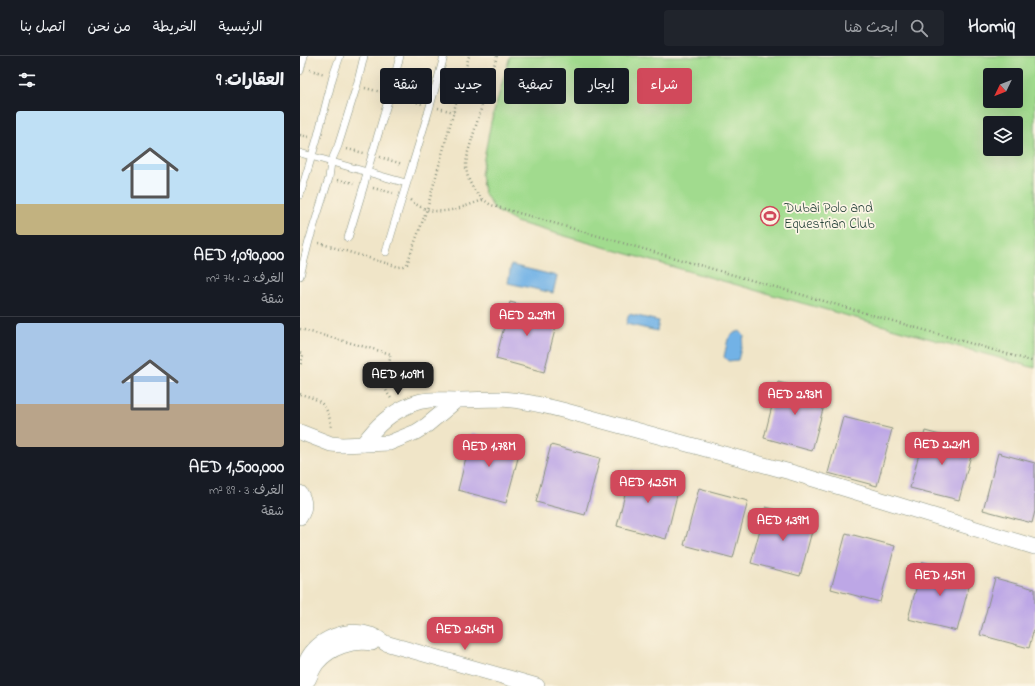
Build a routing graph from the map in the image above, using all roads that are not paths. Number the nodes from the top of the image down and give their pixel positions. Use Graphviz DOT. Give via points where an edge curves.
graph roads {
  1 [pos="304,56"];
  2 [pos="340,56"];
  3 [pos="364,56"];
  4 [pos="400,56"];
  5 [pos="444,56"];
  6 [pos="300,69"];
  7 [pos="300,153"];
  8 [pos="312,156"];
  9 [pos="331,162"];
  10 [pos="367,172"];
  11 [pos="406,183"];
  12 [pos="300,195"];
  13 [pos="348,238"];
  14 [pos="386,252"];
  15 [pos="300,276"];
  16 [pos="457,400"];
  17 [pos="300,432"];
  18 [pos="363,444"];
  19 [pos="300,493"];
  20 [pos="300,517"];
  21 [pos="1035,547"];
  22 [pos="305,669"];
  23 [pos="302,686"];
  24 [pos="305,686"];
  25 [pos="537,686"];
  1 -- 6 [label="lane"];
  2 -- 8 [label="lane"];
  3 -- 9 [label="lane"];
  4 -- 10 [label="lane"];
  5 -- 11 [label="lane"];
  7 -- 8 [label="lane"];
  8 -- 9 [label="lane"];
  8 -- 12 [label="lane"];
  9 -- 10 [label="lane"];
  9 -- 15 [label="lane" via="329,178"];
  10 -- 11 [label="lane"];
  10 -- 13 [label="lane"];
  11 -- 14 [label="lane"];
  16 -- 18 [label="street" via="416,432 389,443"];
  16 -- 18 [label="street" via="428,400 400,409 380,424"];
  16 -- 21 [label="street" via="501,399 544,405 794,473"];
  17 -- 18 [label="street" via="331,444"];
  19 -- 20 [label="street" via="304,506"];
  22 -- 23 [label="street"];
  22 -- 24 [label="street"];
  22 -- 25 [label="street" via="341,646 358,642 385,643"];
}
